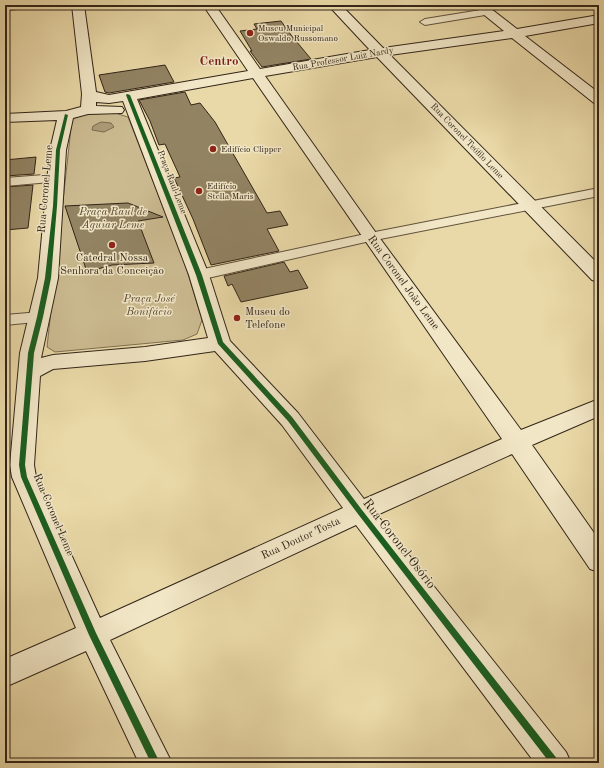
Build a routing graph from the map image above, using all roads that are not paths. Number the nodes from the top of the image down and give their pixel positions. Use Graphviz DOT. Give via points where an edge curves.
graph roads {
  1 [pos="32,5"];
  2 [pos="78,5"];
  3 [pos="209,5"];
  4 [pos="334,5"];
  5 [pos="5,7"];
  6 [pos="482,9"];
  7 [pos="599,19"];
  8 [pos="426,22"];
  9 [pos="516,33"];
  10 [pos="380,52"];
  11 [pos="258,74"];
  12 [pos="89,94"];
  13 [pos="128,95"];
  14 [pos="599,100"];
  15 [pos="88,110"];
  16 [pos="136,114"];
  17 [pos="66,115"];
  18 [pos="5,118"];
  19 [pos="57,178"];
  20 [pos="5,182"];
  21 [pos="599,192"];
  22 [pos="530,206"];
  23 [pos="370,237"];
  24 [pos="199,275"];
  25 [pos="599,276"];
  26 [pos="40,317"];
  27 [pos="5,320"];
  28 [pos="220,343"];
  29 [pos="30,364"];
  30 [pos="599,407"];
  31 [pos="516,441"];
  32 [pos="360,512"];
  33 [pos="599,560"];
  34 [pos="93,634"];
  35 [pos="5,673"];
  36 [pos="156,763"];
  37 [pos="555,763"];
  1 -- 5 [label="street"];
  2 -- 12 [label="street"];
  3 -- 11 [label="street, Rua Coronel João Leme"];
  4 -- 10 [label="street, Rua Coronel Teófilo Leme"];
  6 -- 8 [label="street"];
  6 -- 9 [label="street"];
  7 -- 9 [label="street, Rua Professor Luiz Nardy"];
  9 -- 10 [label="street, Rua Professor Luiz Nardy"];
  9 -- 14 [label="street"];
  10 -- 11 [label="street, Rua Professor Luiz Nardy"];
  10 -- 22 [label="street, Rua Coronel Teófilo Leme"];
  11 -- 13 [label="street, Rua Professor Luiz Nardy"];
  11 -- 23 [label="street, Rua Coronel João Leme"];
  12 -- 13 [label="street, Rua Professor Luiz Nardy" via="105,99"];
  12 -- 15 [label="street"];
  13 -- 16 [label="street, Praça Raul Leme"];
  15 -- 16 [label="street" via="115,110"];
  15 -- 17 [label="street"];
  16 -- 24 [label="street, Praça Raul Leme"];
  17 -- 18 [label="street"];
  17 -- 19 [label="street, Rua Coronel Leme" via="58,150"];
  19 -- 20 [label="street"];
  19 -- 26 [label="street, Rua Coronel Leme" via="48,278"];
  21 -- 22 [label="street"];
  22 -- 23 [label="street"];
  22 -- 25 [label="street, Rua Coronel Teófilo Leme"];
  23 -- 24 [label="street"];
  23 -- 31 [label="street, Rua Coronel João Leme"];
  24 -- 28 [label="street"];
  26 -- 27 [label="street"];
  26 -- 29 [label="street, Rua Coronel Leme"];
  28 -- 29 [label="street" via="144,354 54,362 33,369"];
  28 -- 32 [label="street, Rua Coronel Osório" via="290,419"];
  29 -- 34 [label="street, Rua Coronel Leme" via="22,465 24,477"];
  30 -- 31 [label="street, Rua Doutor Tosta"];
  31 -- 32 [label="street, Rua Doutor Tosta"];
  31 -- 33 [label="street, Rua Coronel João Leme"];
  32 -- 34 [label="street, Rua Doutor Tosta"];
  32 -- 37 [label="street, Rua Coronel Osório"];
  34 -- 35 [label="street, Rua Doutor Tosta"];
  34 -- 36 [label="street, Rua Coronel Leme"];
}
